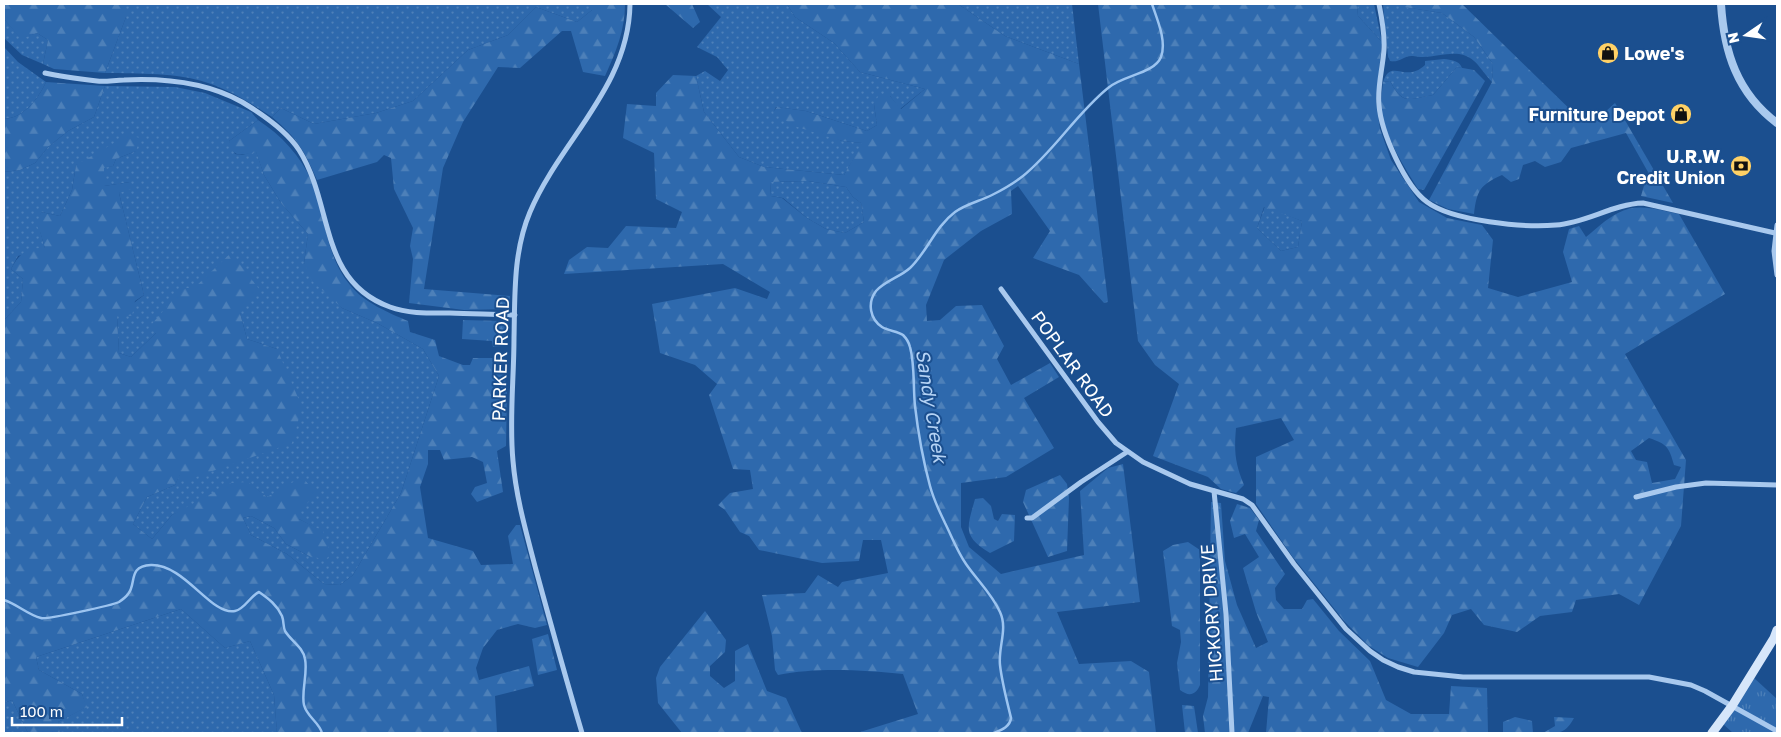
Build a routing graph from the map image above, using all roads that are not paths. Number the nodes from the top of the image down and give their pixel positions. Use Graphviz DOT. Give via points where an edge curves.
graph roads {
  1 [pos="630,4"];
  2 [pos="1380,4"];
  3 [pos="1721,4"];
  4 [pos="45,73"];
  5 [pos="1777,123"];
  6 [pos="1777,225"];
  7 [pos="1775,233"];
  8 [pos="1777,275"];
  9 [pos="1001,289"];
  10 [pos="515,315"];
  11 [pos="1126,452"];
  12 [pos="1777,485"];
  13 [pos="1214,491"];
  14 [pos="1636,497"];
  15 [pos="1027,518"];
  16 [pos="1777,630"];
  17 [pos="1732,706"];
  18 [pos="1777,731"];
  19 [pos="582,733"];
  20 [pos="1232,733"];
  21 [pos="1712,733"];
  1 -- 10 [label="street, PARKER ROAD" via="626,40 615,71 538,196 525,224 518,263"];
  2 -- 7 [label="street" via="1384,37 1380,118 1400,166 1427,202 1473,219 1528,226 1571,223 1631,203 1643,203"];
  3 -- 5 [label="street" via="1726,48 1739,79 1759,108"];
  4 -- 10 [label="street" via="98,81 189,83 241,101 275,125 298,148 312,176 333,249 343,271 361,290 375,300 402,310"];
  6 -- 7 [label="street"];
  7 -- 8 [label="street"];
  9 -- 11 [label="street, POPLAR ROAD" via="1098,422"];
  10 -- 19 [label="street, PARKER ROAD" via="511,436 515,478 528,541"];
  11 -- 13 [label="street, POPLAR ROAD" via="1182,480"];
  11 -- 15 [label="street" via="1032,518"];
  12 -- 14 [label="street" via="1706,482"];
  13 -- 17 [label="street, POPLAR ROAD" via="1243,499 1255,508 1346,629 1383,660 1414,672 1463,678 1649,677 1691,685"];
  13 -- 20 [label="street, HICKORY DRIVE" via="1226,614"];
  16 -- 17 [label="main road"];
  17 -- 18 [label="street, POPLAR ROAD"];
  17 -- 21 [label="main road"];
}
